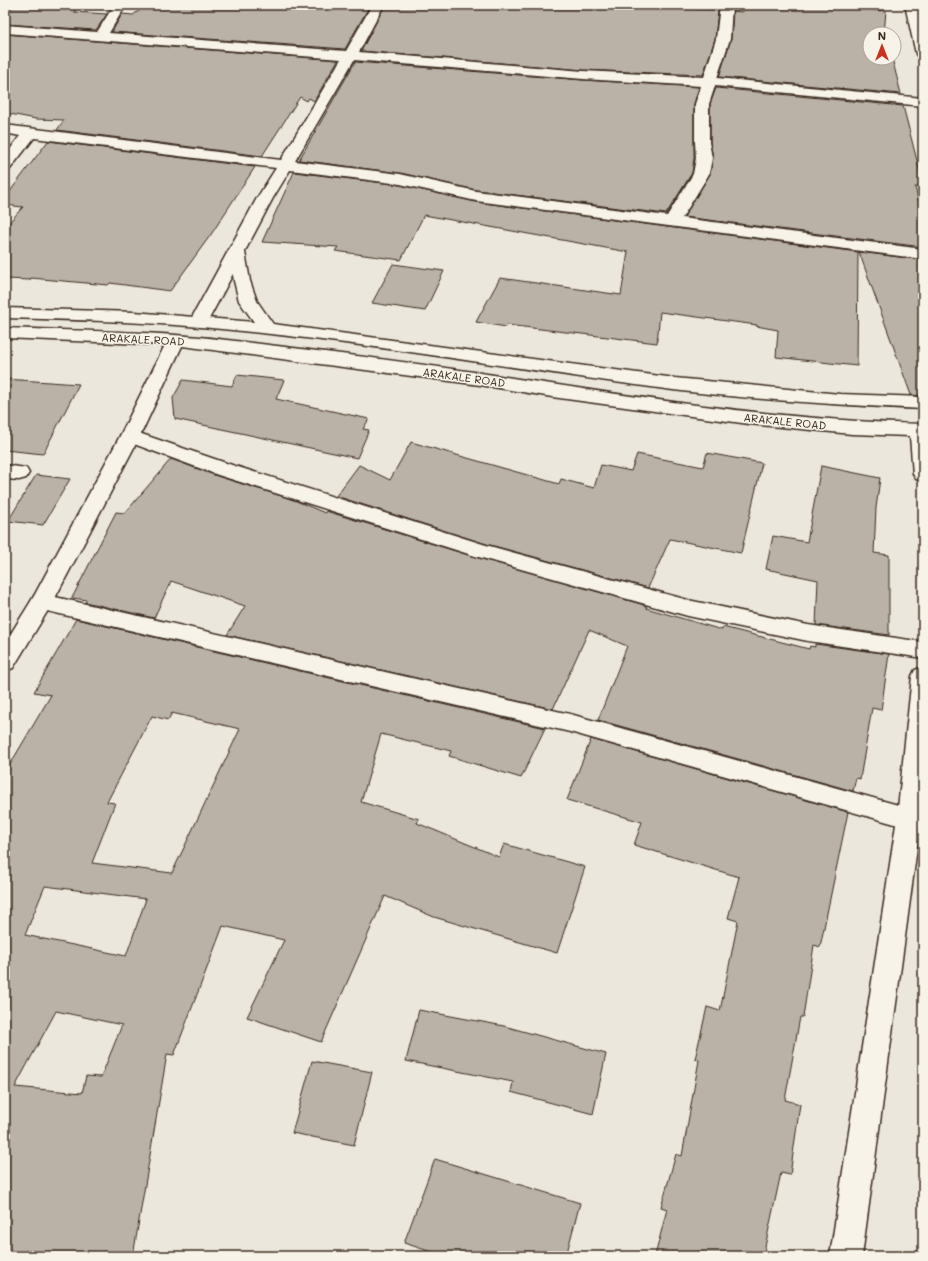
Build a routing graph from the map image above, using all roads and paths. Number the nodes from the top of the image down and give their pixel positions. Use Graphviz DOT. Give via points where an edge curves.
graph roads {
  1 [pos="120,5"];
  2 [pos="378,5"];
  3 [pos="726,5"];
  4 [pos="911,5"];
  5 [pos="5,29"];
  6 [pos="101,36"];
  7 [pos="923,54"];
  8 [pos="350,56"];
  9 [pos="708,82"];
  10 [pos="923,102"];
  11 [pos="5,129"];
  12 [pos="30,133"];
  13 [pos="284,165"];
  14 [pos="5,166"];
  15 [pos="672,221"];
  16 [pos="237,252"];
  17 [pos="923,254"];
  18 [pos="5,313"];
  19 [pos="199,321"];
  20 [pos="267,328"];
  21 [pos="5,333"];
  22 [pos="176,340"];
  23 [pos="562,369"];
  24 [pos="552,391"];
  25 [pos="923,403"];
  26 [pos="921,430"];
  27 [pos="130,436"];
  28 [pos="923,474"];
  29 [pos="42,602"];
  30 [pos="923,650"];
  31 [pos="5,662"];
  32 [pos="923,676"];
  33 [pos="909,818"];
  34 [pos="846,1256"];
  1 -- 6 [label="street"];
  2 -- 8 [label="street"];
  3 -- 9 [label="street" via="722,39"];
  4 -- 7 [label="street"];
  5 -- 6 [label="street"];
  6 -- 8 [label="street"];
  8 -- 9 [label="street" via="583,75"];
  8 -- 13 [label="street"];
  9 -- 10 [label="street"];
  9 -- 15 [label="street" via="702,104 704,158 701,174"];
  11 -- 12 [label="street"];
  12 -- 13 [label="street"];
  12 -- 14 [label="street"];
  13 -- 15 [label="street" via="400,179 476,196"];
  13 -- 16 [label="street"];
  15 -- 17 [label="street"];
  16 -- 19 [label="street"];
  16 -- 20 [label="street" via="248,302"];
  18 -- 19 [label="street, ARAKALE ROAD"];
  19 -- 20 [label="street, ARAKALE ROAD"];
  20 -- 23 [label="street, ARAKALE ROAD"];
  21 -- 22 [label="street, ARAKALE ROAD"];
  22 -- 24 [label="street, ARAKALE ROAD" via="472,378"];
  22 -- 27 [label="street"];
  23 -- 24 [label="street"];
  23 -- 25 [label="street, ARAKALE ROAD" via="768,395 860,402"];
  24 -- 26 [label="street, ARAKALE ROAD" via="749,418 852,428"];
  26 -- 28 [label="street"];
  27 -- 29 [label="street"];
  27 -- 30 [label="street" via="225,470 482,551 688,608 808,633"];
  29 -- 31 [label="street"];
  29 -- 33 [label="street" via="570,723"];
  32 -- 33 [label="street"];
  33 -- 34 [label="street"];
}
